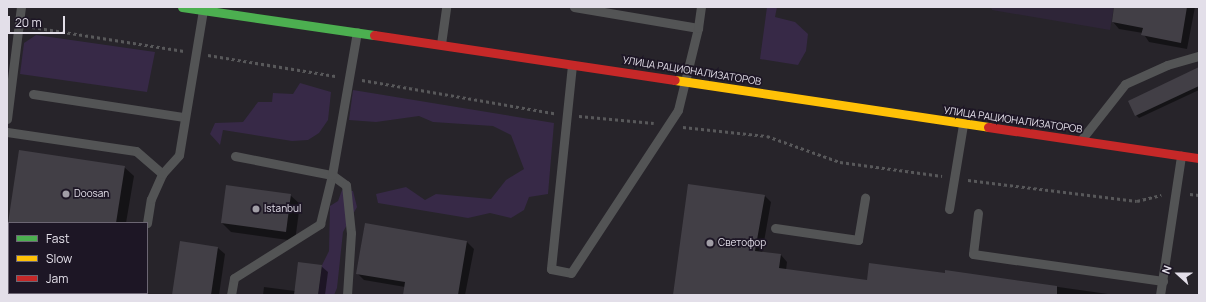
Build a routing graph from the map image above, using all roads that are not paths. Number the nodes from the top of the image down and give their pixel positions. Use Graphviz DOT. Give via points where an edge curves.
graph roads {
  1 [pos="21,7"];
  2 [pos="182,7"];
  3 [pos="446,7"];
  4 [pos="574,7"];
  5 [pos="701,7"];
  6 [pos="203,10"];
  7 [pos="698,28"];
  8 [pos="357,32"];
  9 [pos="441,44"];
  10 [pos="1199,56"];
  11 [pos="572,64"];
  12 [pos="686,81"];
  13 [pos="33,94"];
  14 [pos="184,117"];
  15 [pos="7,119"];
  16 [pos="963,124"];
  17 [pos="7,132"];
  18 [pos="1081,140"];
  19 [pos="235,156"];
  20 [pos="1181,156"];
  21 [pos="1199,158"];
  22 [pos="162,174"];
  23 [pos="332,175"];
  24 [pos="865,198"];
  25 [pos="949,210"];
  26 [pos="978,213"];
  27 [pos="147,222"];
  28 [pos="776,228"];
  29 [pos="1163,281"];
  30 [pos="231,295"];
  31 [pos="347,295"];
  32 [pos="1160,295"];
  1 -- 15 [label="lane"];
  2 -- 6 [label="main road, УЛИЦА РАЦИОНАЛИЗАТОРОВ"];
  3 -- 9 [label="lane"];
  4 -- 7 [label="lane"];
  5 -- 7 [label="lane"];
  6 -- 8 [label="main road, УЛИЦА РАЦИОНАЛИЗАТОРОВ"];
  6 -- 14 [label="lane"];
  7 -- 12 [label="lane"];
  8 -- 9 [label="main road, УЛИЦА РАЦИОНАЛИЗАТОРОВ"];
  8 -- 23 [label="lane"];
  9 -- 11 [label="main road, УЛИЦА РАЦИОНАЛИЗАТОРОВ"];
  10 -- 18 [label="lane" via="1167,65 1125,84"];
  11 -- 12 [label="main road, УЛИЦА РАЦИОНАЛИЗАТОРОВ"];
  11 -- 12 [label="lane" via="551,269 570,273 657,145 678,110"];
  12 -- 16 [label="main road, УЛИЦА РАЦИОНАЛИЗАТОРОВ"];
  13 -- 14 [label="lane"];
  14 -- 22 [label="lane" via="179,155"];
  16 -- 18 [label="main road, УЛИЦА РАЦИОНАЛИЗАТОРОВ"];
  16 -- 25 [label="lane"];
  17 -- 22 [label="lane" via="136,150"];
  18 -- 20 [label="main road, УЛИЦА РАЦИОНАЛИЗАТОРОВ"];
  19 -- 23 [label="lane"];
  20 -- 21 [label="main road, УЛИЦА РАЦИОНАЛИЗАТОРОВ"];
  20 -- 29 [label="lane"];
  22 -- 27 [label="lane" via="151,199"];
  23 -- 30 [label="lane" via="320,224 234,278"];
  23 -- 31 [label="lane" via="346,185 351,233"];
  24 -- 28 [label="lane" via="858,240"];
  26 -- 29 [label="lane" via="973,254"];
  29 -- 32 [label="lane"];
}
